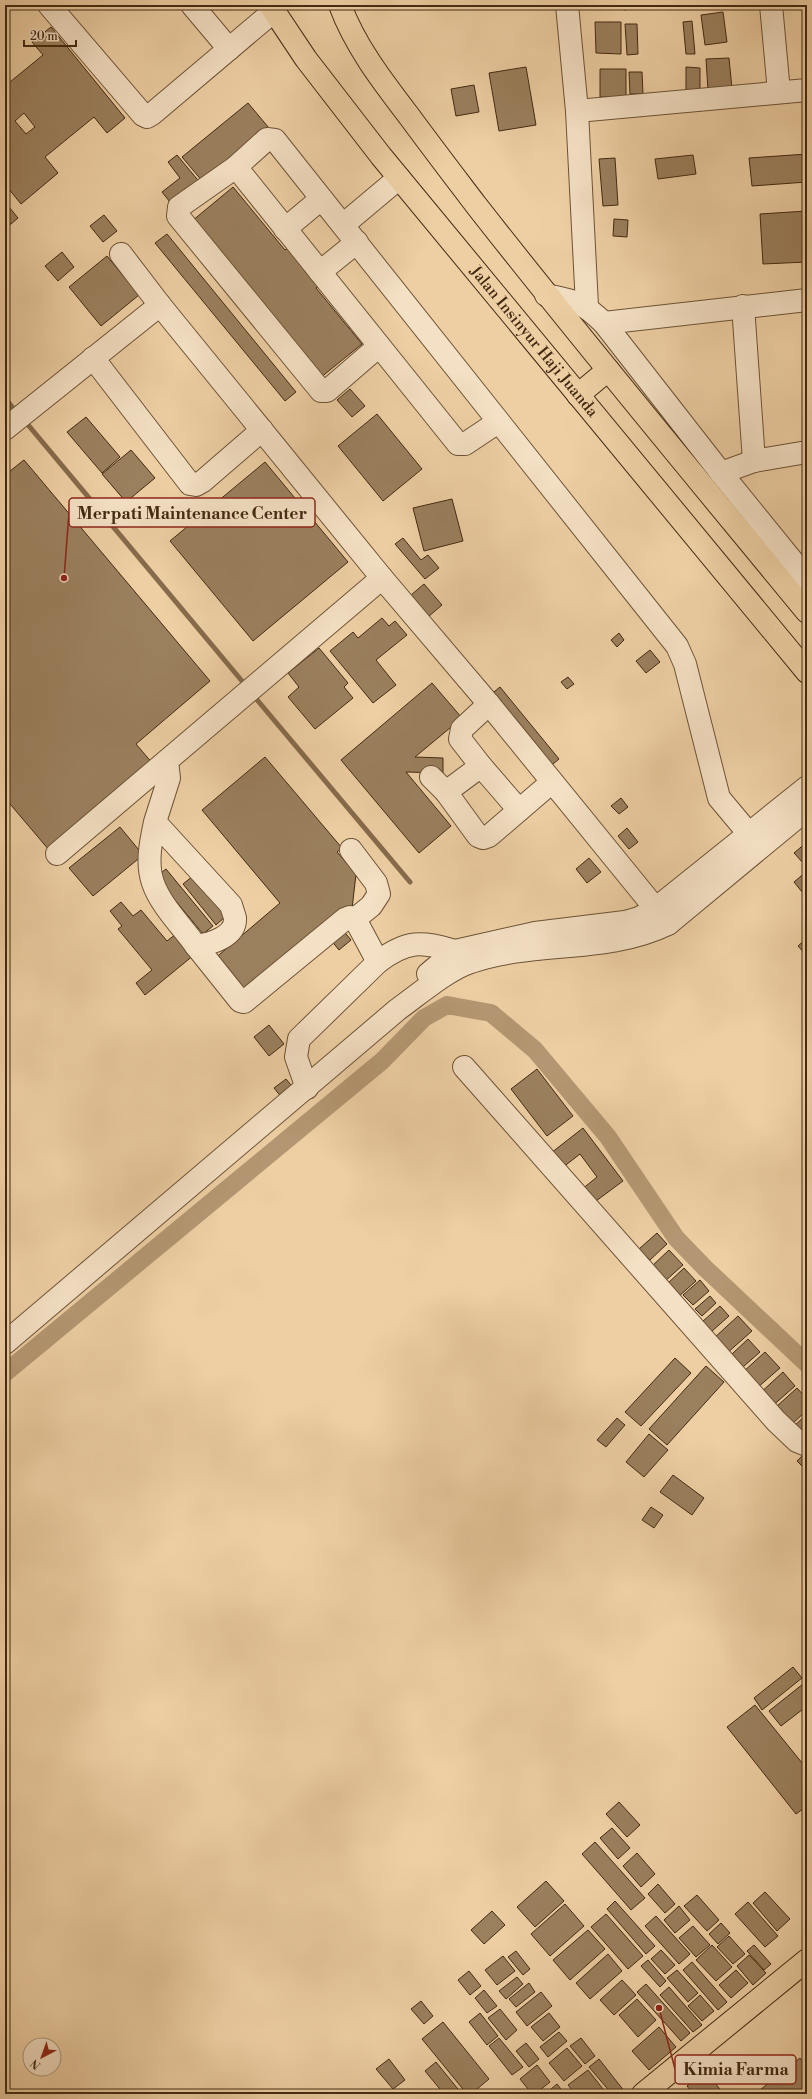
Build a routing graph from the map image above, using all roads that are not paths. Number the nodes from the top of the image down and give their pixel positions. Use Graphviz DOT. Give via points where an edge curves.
graph roads {
  1 [pos="49,5"];
  2 [pos="192,5"];
  3 [pos="340,5"];
  4 [pos="567,5"];
  5 [pos="771,5"];
  6 [pos="272,8"];
  7 [pos="229,49"];
  8 [pos="807,90"];
  9 [pos="779,92"];
  10 [pos="577,111"];
  11 [pos="236,167"];
  12 [pos="399,178"];
  13 [pos="321,200"];
  14 [pos="343,225"];
  15 [pos="285,229"];
  16 [pos="356,242"];
  17 [pos="121,254"];
  18 [pos="320,272"];
  19 [pos="546,295"];
  20 [pos="807,300"];
  21 [pos="160,305"];
  22 [pos="587,306"];
  23 [pos="743,306"];
  24 [pos="604,323"];
  25 [pos="380,346"];
  26 [pos="93,358"];
  27 [pos="608,370"];
  28 [pos="578,395"];
  29 [pos="498,422"];
  30 [pos="9,426"];
  31 [pos="262,430"];
  32 [pos="807,452"];
  33 [pos="754,462"];
  34 [pos="721,473"];
  35 [pos="382,578"];
  36 [pos="807,579"];
  37 [pos="807,612"];
  38 [pos="807,672"];
  39 [pos="489,704"];
  40 [pos="167,761"];
  41 [pos="481,766"];
  42 [pos="552,782"];
  43 [pos="807,787"];
  44 [pos="807,809"];
  45 [pos="519,810"];
  46 [pos="155,822"];
  47 [pos="750,835"];
  48 [pos="351,850"];
  49 [pos="57,854"];
  50 [pos="657,910"];
  51 [pos="355,920"];
  52 [pos="196,946"];
  53 [pos="455,951"];
  54 [pos="378,962"];
  55 [pos="397,1010"];
  56 [pos="464,1067"];
  57 [pos="307,1088"];
  58 [pos="5,1343"];
  59 [pos="807,1445"];
  60 [pos="807,1960"];
  61 [pos="643,2094"];
  1 -- 7 [label="street" via="143,115 147,116"];
  2 -- 7 [label="street"];
  3 -- 19 [label="main road" via="347,24 393,95"];
  4 -- 10 [label="street"];
  5 -- 9 [label="street"];
  6 -- 7 [label="street"];
  6 -- 12 [label="main road, Jalan Insinyur Haji Juanda" via="306,60"];
  8 -- 9 [label="street"];
  9 -- 10 [label="street"];
  10 -- 22 [label="street"];
  11 -- 13 [label="street" via="267,139 272,138"];
  11 -- 15 [label="street"];
  11 -- 25 [label="street" via="179,207 178,216 321,391 327,391"];
  12 -- 14 [label="street"];
  12 -- 28 [label="main road, Jalan Insinyur Haji Juanda"];
  13 -- 14 [label="street"];
  13 -- 15 [label="street"];
  14 -- 16 [label="street"];
  15 -- 18 [label="street"];
  16 -- 18 [label="street"];
  16 -- 29 [label="street"];
  17 -- 21 [label="street"];
  18 -- 25 [label="street"];
  19 -- 22 [label="street" via="574,300"];
  19 -- 27 [label="main road"];
  20 -- 23 [label="street"];
  21 -- 26 [label="street"];
  21 -- 31 [label="street"];
  22 -- 24 [label="street"];
  23 -- 24 [label="street"];
  23 -- 33 [label="street"];
  24 -- 34 [label="street"];
  25 -- 29 [label="street" via="458,444 465,444"];
  26 -- 30 [label="street"];
  26 -- 31 [label="street" via="190,484 196,485 203,481"];
  27 -- 28 [label="main road"];
  27 -- 37 [label="main road"];
  28 -- 38 [label="main road, Jalan Insinyur Haji Juanda"];
  29 -- 47 [label="street" via="677,646 685,664 719,798"];
  31 -- 35 [label="street"];
  32 -- 33 [label="street"];
  33 -- 34 [label="street"];
  34 -- 36 [label="street"];
  35 -- 39 [label="street"];
  35 -- 40 [label="street"];
  39 -- 41 [label="street" via="462,729 460,734 460,738"];
  39 -- 42 [label="street"];
  40 -- 46 [label="street" via="168,783"];
  40 -- 49 [label="street"];
  41 -- 45 [label="street"];
  41 -- 45 [label="street" via="438,785 478,836 490,836"];
  42 -- 45 [label="street"];
  42 -- 50 [label="street"];
  43 -- 47 [label="street"];
  44 -- 47 [label="street"];
  46 -- 52 [label="street" via="150,846 153,883"];
  46 -- 52 [label="street" via="231,905 235,919 231,928 214,943"];
  47 -- 50 [label="street"];
  48 -- 51 [label="street" via="376,883 379,894 371,906"];
  50 -- 53 [label="street" via="625,922 535,933"];
  50 -- 55 [label="street" via="652,932 626,939 510,952 470,962"];
  51 -- 52 [label="street" via="350,917 345,919 244,1002 240,1001"];
  51 -- 54 [label="street"];
  53 -- 54 [label="street" via="430,943 418,944 392,951"];
  53 -- 55 [label="street" via="427,975"];
  54 -- 57 [label="street" via="299,1039 296,1058"];
  55 -- 57 [label="street"];
  56 -- 59 [label="street" via="776,1421 797,1441"];
  57 -- 58 [label="street"];
  60 -- 61 [label="main road"];
}
